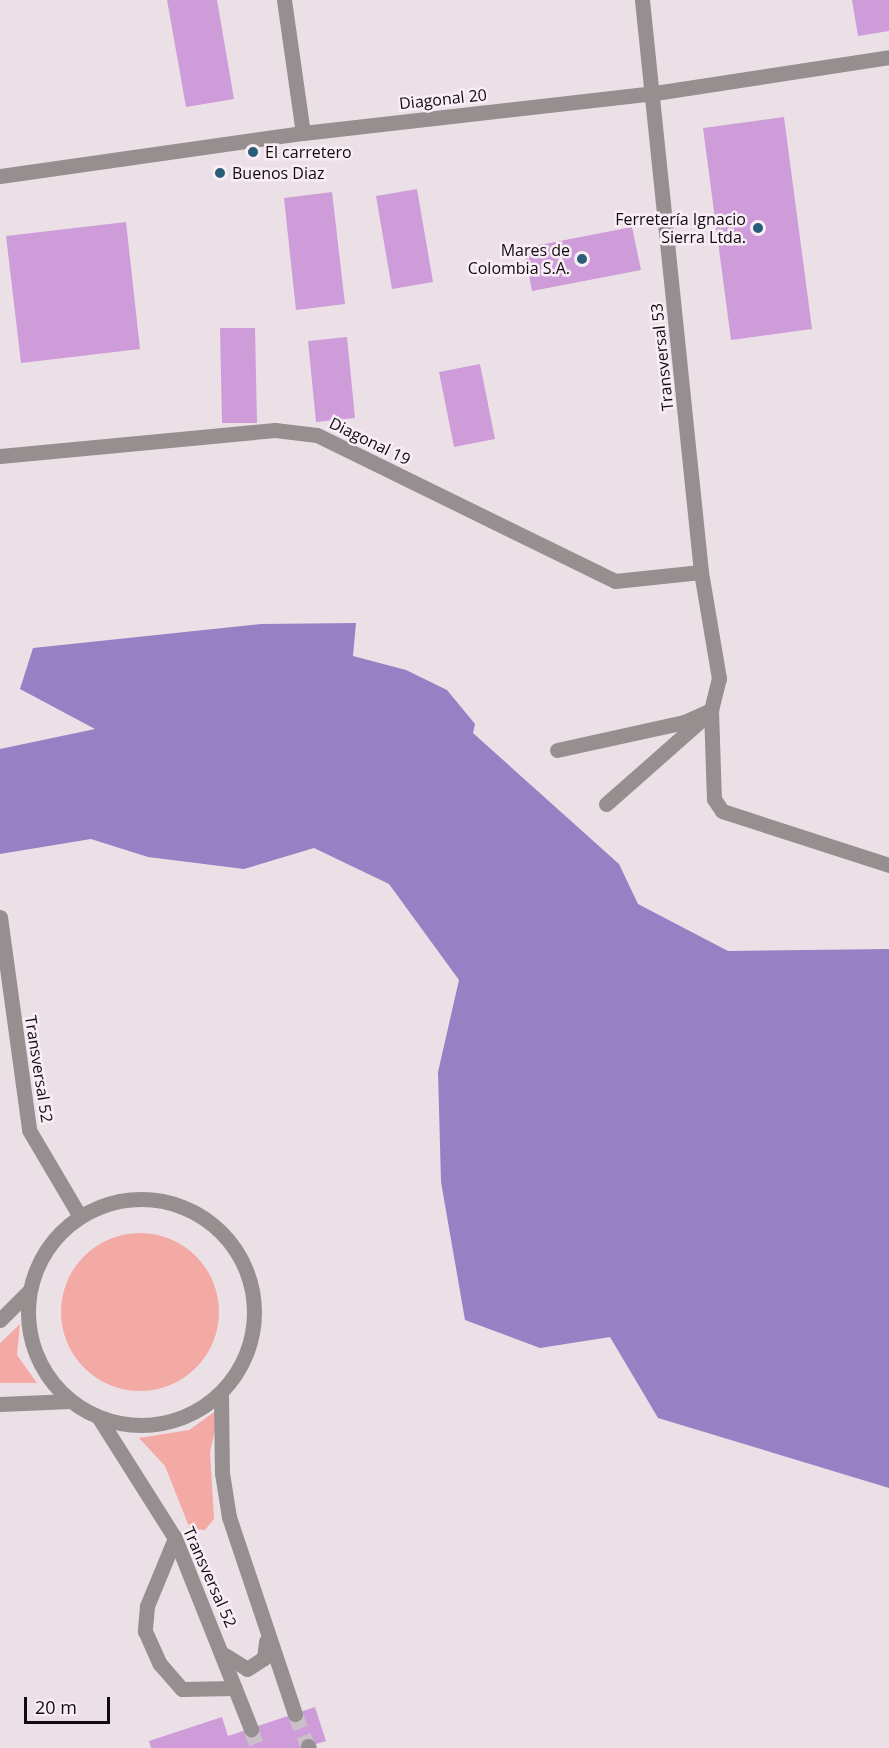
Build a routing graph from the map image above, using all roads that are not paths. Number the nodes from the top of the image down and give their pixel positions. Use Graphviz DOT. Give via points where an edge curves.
graph roads {
  1 [pos="284,0"];
  2 [pos="642,0"];
  3 [pos="889,57"];
  4 [pos="655,93"];
  5 [pos="303,133"];
  6 [pos="0,176"];
  7 [pos="0,456"];
  8 [pos="701,572"];
  9 [pos="711,710"];
  10 [pos="556,750"];
  11 [pos="606,804"];
  12 [pos="889,865"];
  13 [pos="0,917"];
  14 [pos="80,1215"];
  15 [pos="28,1292"];
  16 [pos="0,1320"];
  17 [pos="221,1394"];
  18 [pos="70,1401"];
  19 [pos="0,1404"];
  20 [pos="99,1418"];
  21 [pos="175,1538"];
  22 [pos="266,1639"];
  23 [pos="223,1652"];
  24 [pos="235,1688"];
  25 [pos="295,1714"];
  26 [pos="251,1729"];
  1 -- 5 [label="street"];
  2 -- 4 [label="street, Transversal 53"];
  3 -- 4 [label="street, Diagonal 20"];
  4 -- 5 [label="street, Diagonal 20"];
  4 -- 8 [label="street, Transversal 53"];
  5 -- 6 [label="street, Diagonal 20"];
  7 -- 8 [label="street, Diagonal 19" via="275,430 317,435 615,581"];
  8 -- 9 [label="street, Transversal 53" via="719,678"];
  9 -- 10 [label="street" via="684,722"];
  9 -- 11 [label="street" via="684,740"];
  9 -- 12 [label="street" via="714,799 722,811"];
  13 -- 14 [label="street, Transversal 52" via="29,1130"];
  14 -- 15 [label="street" via="47,1246"];
  14 -- 17 [label="street" via="121,1199 181,1204 213,1224 238,1253 252,1289 253,1328 242,1365"];
  15 -- 16 [label="street"];
  15 -- 18 [label="street" via="29,1333 43,1371"];
  17 -- 20 [label="street" via="164,1424 131,1426"];
  17 -- 22 [label="street, Transversal 52" via="225,1495"];
  18 -- 19 [label="street"];
  18 -- 20 [label="street"];
  20 -- 21 [label="street, Transversal 52"];
  21 -- 23 [label="street, Transversal 52"];
  21 -- 24 [label="street" via="147,1606 145,1631 160,1664 182,1689"];
  22 -- 23 [label="street" via="264,1658 247,1669 228,1661"];
  22 -- 25 [label="street, Transversal 52"];
  23 -- 24 [label="street, Transversal 52"];
  24 -- 26 [label="street, Transversal 52"];
}
